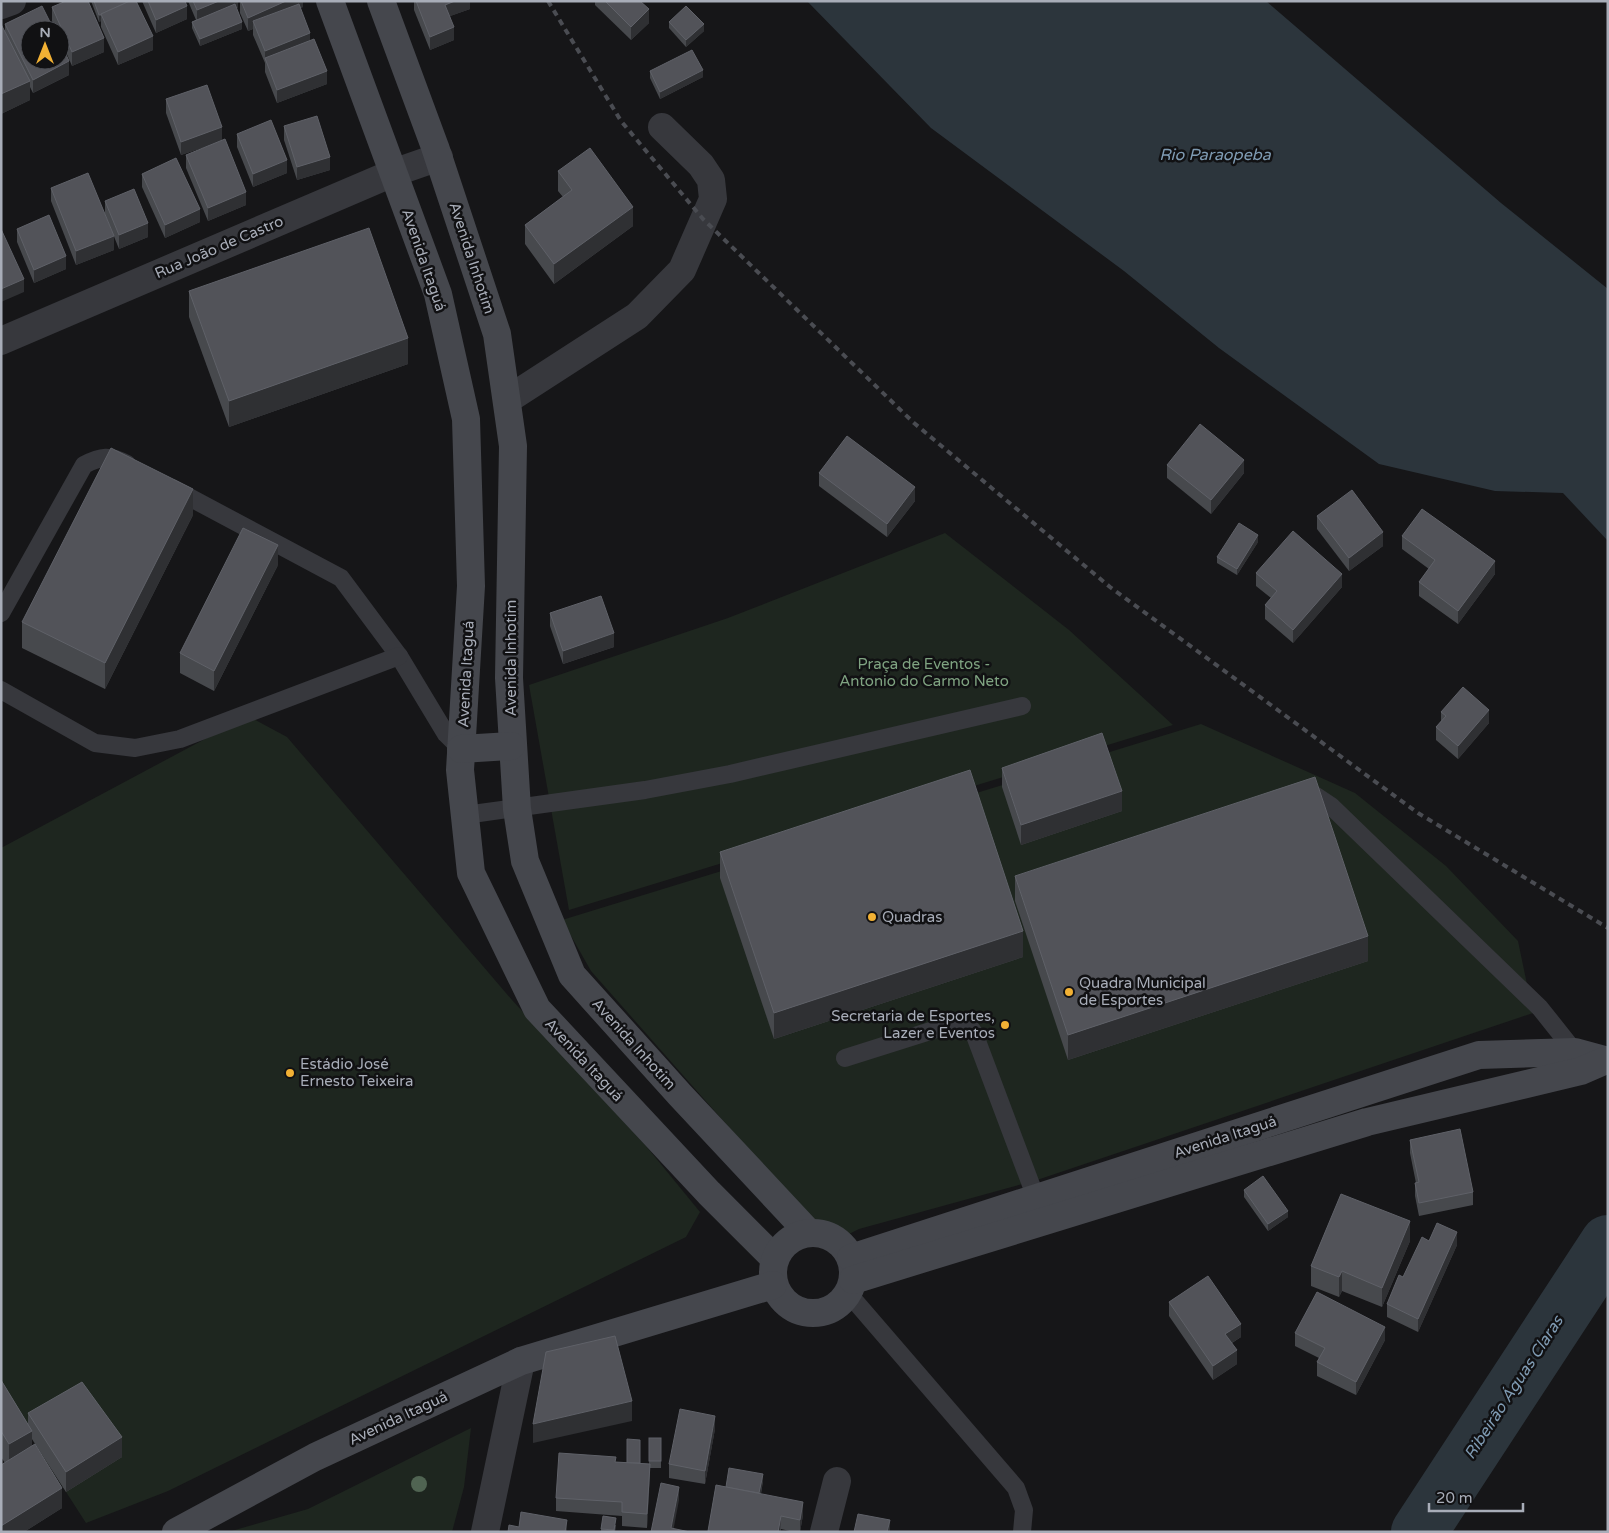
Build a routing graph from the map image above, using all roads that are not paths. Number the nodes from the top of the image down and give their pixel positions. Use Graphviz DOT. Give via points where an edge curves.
graph roads {
  1 [pos="12,1"];
  2 [pos="330,1"];
  3 [pos="381,1"];
  4 [pos="1,5"];
  5 [pos="662,127"];
  6 [pos="439,157"];
  7 [pos="394,172"];
  8 [pos="1,341"];
  9 [pos="506,400"];
  10 [pos="140,471"];
  11 [pos="157,480"];
  12 [pos="1,613"];
  13 [pos="399,656"];
  14 [pos="1,690"];
  15 [pos="1022,706"];
  16 [pos="512,746"];
  17 [pos="461,749"];
  18 [pos="1289,789"];
  19 [pos="517,809"];
  20 [pos="465,815"];
  21 [pos="1575,1052"];
  22 [pos="845,1058"];
  23 [pos="1606,1061"];
  24 [pos="1036,1198"];
  25 [pos="809,1233"];
  26 [pos="774,1272"];
  27 [pos="851,1277"];
  28 [pos="521,1360"];
  29 [pos="837,1481"];
  30 [pos="176,1532"];
  31 [pos="485,1532"];
  32 [pos="824,1532"];
  33 [pos="1022,1532"];
  1 -- 4 [label="street"];
  2 -- 7 [label="main road, Avenida Itaguá"];
  3 -- 6 [label="main road, Avenida Inhotim"];
  5 -- 9 [label="street" via="701,165 711,180 713,199 682,270 637,316"];
  6 -- 7 [label="street, Rua João de Castro"];
  6 -- 9 [label="main road, Avenida Inhotim" via="497,334"];
  7 -- 8 [label="street, Rua João de Castro"];
  7 -- 17 [label="main road, Avenida Itaguá" via="438,294 466,419 471,586"];
  9 -- 16 [label="main road, Avenida Inhotim" via="513,446 509,678"];
  10 -- 12 [label="lane" via="113,457 100,456 84,465"];
  11 -- 13 [label="lane" via="341,578"];
  13 -- 14 [label="lane" via="180,739 135,748 95,743"];
  13 -- 17 [label="lane" via="446,734"];
  15 -- 19 [label="lane" via="730,774"];
  16 -- 17 [label="main road"];
  16 -- 19 [label="main road, Avenida Inhotim"];
  17 -- 20 [label="main road, Avenida Itaguá"];
  18 -- 21 [label="lane" via="1316,796 1331,806 1540,1008"];
  19 -- 20 [label="lane"];
  19 -- 25 [label="main road, Avenida Inhotim" via="525,861 572,975"];
  20 -- 26 [label="main road, Avenida Itaguá" via="471,873 536,1009 709,1193"];
  21 -- 23 [label="main road, Avenida Itaguá"];
  21 -- 24 [label="main road, Avenida Itaguá" via="1478,1055"];
  22 -- 24 [label="lane" via="959,1022 969,1026"];
  23 -- 27 [label="main road, Avenida Itaguá" via="1581,1071 1367,1122"];
  24 -- 27 [label="main road, Avenida Itaguá"];
  25 -- 26 [label="main road" via="788,1241"];
  25 -- 27 [label="main road" via="834,1239"];
  26 -- 27 [label="main road, Avenida Itaguá" via="779,1296 789,1306 815,1314 839,1304"];
  26 -- 28 [label="main road, Avenida Itaguá"];
  27 -- 33 [label="lane" via="1016,1488 1024,1510"];
  28 -- 30 [label="main road, Avenida Itaguá" via="315,1457"];
  28 -- 31 [label="street"];
  29 -- 32 [label="street"];
}
